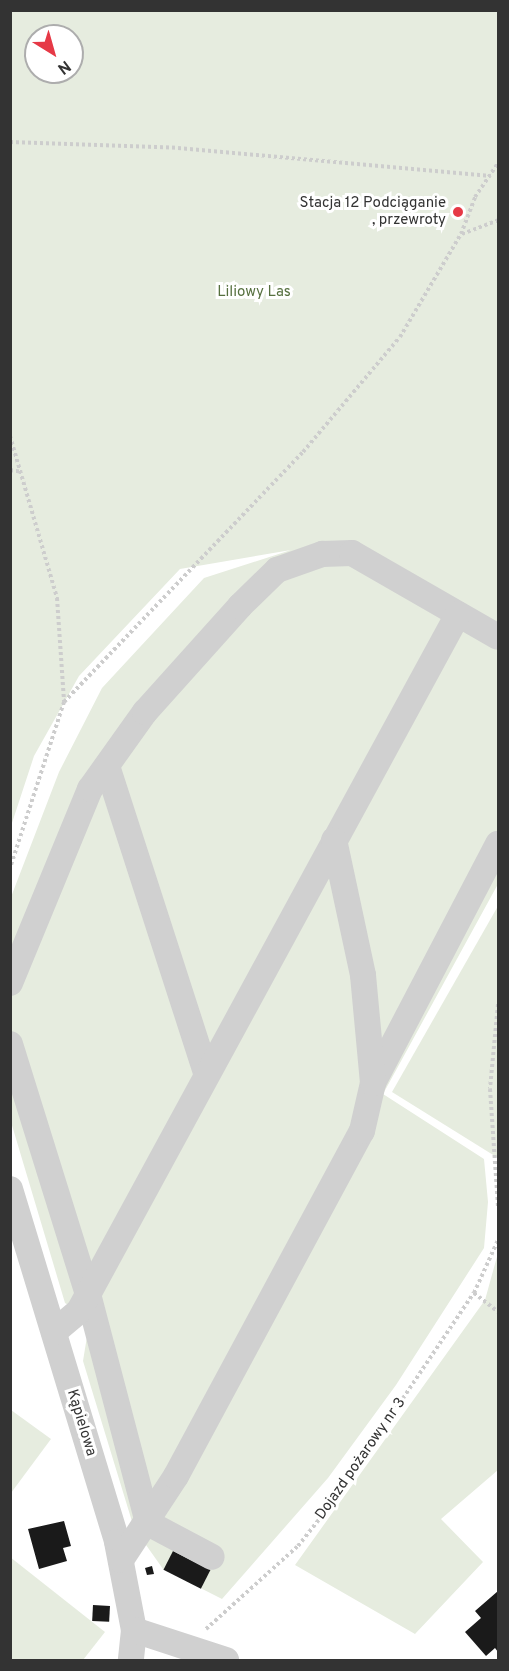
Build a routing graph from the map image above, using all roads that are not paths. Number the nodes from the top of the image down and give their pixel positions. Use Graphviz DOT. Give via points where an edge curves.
graph roads {
  1 [pos="458,614"];
  2 [pos="498,637"];
  3 [pos="107,766"];
  4 [pos="333,840"];
  5 [pos="498,844"];
  6 [pos="10,983"];
  7 [pos="10,1044"];
  8 [pos="207,1072"];
  9 [pos="373,1083"];
  10 [pos="10,1189"];
  11 [pos="88,1294"];
  12 [pos="54,1332"];
  13 [pos="148,1523"];
  14 [pos="212,1557"];
  15 [pos="121,1560"];
  16 [pos="134,1630"];
  17 [pos="131,1660"];
  18 [pos="226,1660"];
  1 -- 2 [label="street"];
  1 -- 3 [label="street" via="352,553 322,554 277,570 153,704"];
  1 -- 4 [label="street"];
  3 -- 6 [label="street" via="90,789"];
  3 -- 8 [label="street"];
  4 -- 8 [label="street"];
  4 -- 9 [label="street" via="363,975"];
  5 -- 9 [label="street"];
  7 -- 11 [label="street"];
  8 -- 11 [label="street"];
  9 -- 13 [label="street" via="362,1131"];
  10 -- 12 [label="street, Kąpielowa"];
  11 -- 12 [label="street" via="79,1311"];
  11 -- 13 [label="street"];
  12 -- 15 [label="street, Kąpielowa"];
  13 -- 14 [label="street"];
  13 -- 15 [label="street"];
  15 -- 16 [label="street, Kąpielowa"];
  16 -- 17 [label="street, Kąpielowa"];
  16 -- 18 [label="street"];
}
